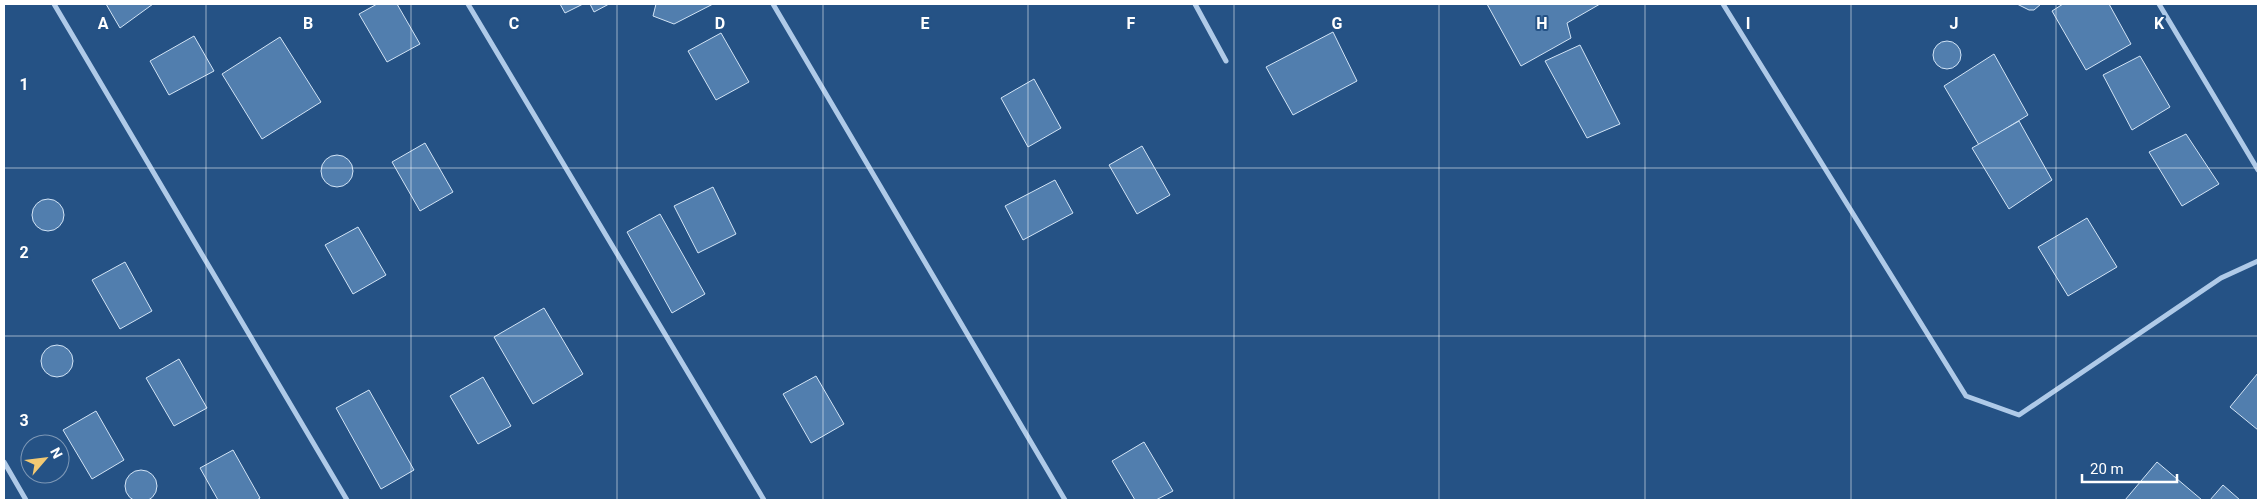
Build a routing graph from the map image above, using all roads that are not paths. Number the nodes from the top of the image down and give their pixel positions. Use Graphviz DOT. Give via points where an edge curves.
graph roads {
  1 [pos="54,4"];
  2 [pos="468,4"];
  3 [pos="772,4"];
  4 [pos="1195,4"];
  5 [pos="1723,4"];
  6 [pos="2159,4"];
  7 [pos="1226,61"];
  8 [pos="2258,170"];
  9 [pos="2258,261"];
  10 [pos="4,462"];
  11 [pos="26,500"];
  12 [pos="347,500"];
  13 [pos="764,500"];
  14 [pos="1065,500"];
  1 -- 12 [label="street"];
  2 -- 13 [label="street"];
  3 -- 14 [label="street"];
  4 -- 7 [label="street"];
  5 -- 9 [label="street" via="1966,396 2020,415 2221,278"];
  6 -- 8 [label="street"];
  10 -- 11 [label="street"];
}
